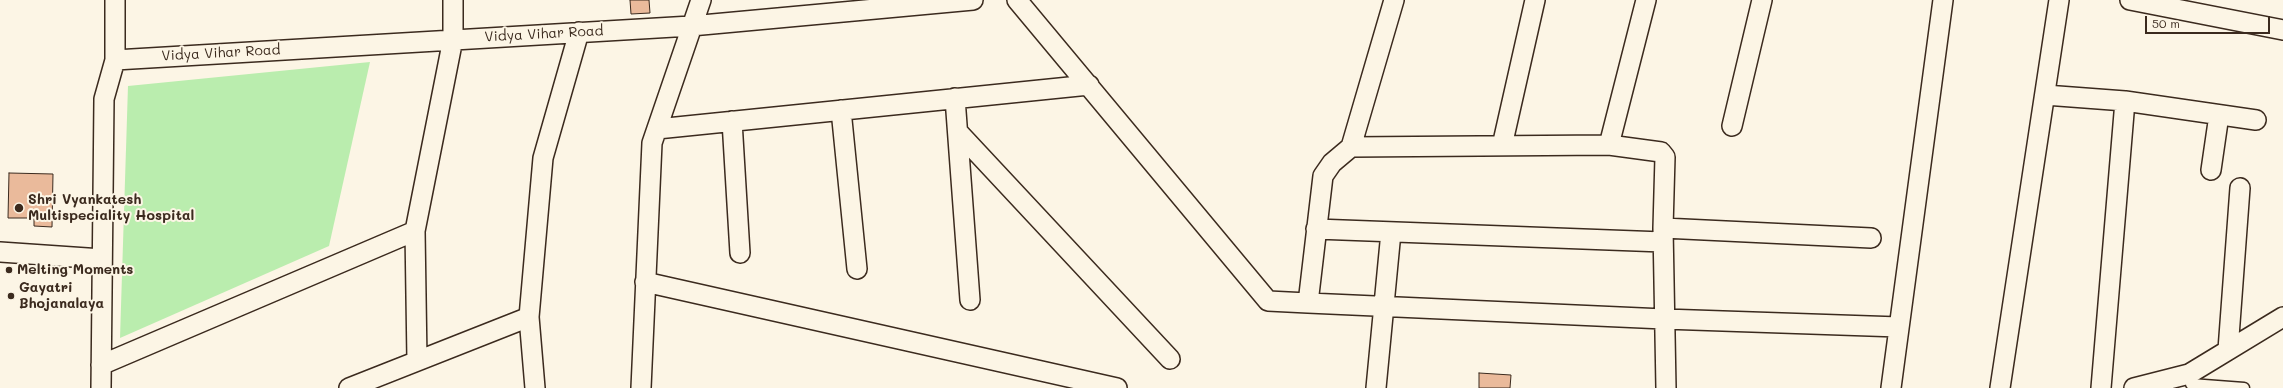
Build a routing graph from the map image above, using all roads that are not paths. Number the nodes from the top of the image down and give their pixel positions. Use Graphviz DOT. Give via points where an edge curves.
graph roads {
  1 [pos="115,0"];
  2 [pos="452,0"];
  3 [pos="701,0"];
  4 [pos="973,0"];
  5 [pos="1017,0"];
  6 [pos="1394,0"];
  7 [pos="1535,0"];
  8 [pos="1646,0"];
  9 [pos="1762,0"];
  10 [pos="1943,0"];
  11 [pos="2059,0"];
  12 [pos="2130,0"];
  13 [pos="691,26"];
  14 [pos="2283,30"];
  15 [pos="579,32"];
  16 [pos="453,39"];
  17 [pos="115,60"];
  18 [pos="1089,85"];
  19 [pos="2045,95"];
  20 [pos="955,98"];
  21 [pos="2125,101"];
  22 [pos="841,110"];
  23 [pos="2219,115"];
  24 [pos="2256,120"];
  25 [pos="732,121"];
  26 [pos="1732,126"];
  27 [pos="657,129"];
  28 [pos="958,132"];
  29 [pos="1609,145"];
  30 [pos="1502,146"];
  31 [pos="1351,147"];
  32 [pos="2212,170"];
  33 [pos="2240,188"];
  34 [pos="1316,229"];
  35 [pos="415,231"];
  36 [pos="1391,232"];
  37 [pos="1663,235"];
  38 [pos="1871,238"];
  39 [pos="0,252"];
  40 [pos="740,253"];
  41 [pos="102,259"];
  42 [pos="857,269"];
  43 [pos="646,282"];
  44 [pos="970,300"];
  45 [pos="1308,303"];
  46 [pos="1384,307"];
  47 [pos="528,317"];
  48 [pos="2283,317"];
  49 [pos="1664,319"];
  50 [pos="1899,327"];
  51 [pos="2228,350"];
  52 [pos="1170,359"];
  53 [pos="417,361"];
  54 [pos="101,364"];
  55 [pos="2190,382"];
  56 [pos="101,388"];
  57 [pos="348,388"];
  58 [pos="535,388"];
  59 [pos="640,388"];
  60 [pos="1117,388"];
  61 [pos="1376,388"];
  62 [pos="1666,388"];
  63 [pos="1891,388"];
  64 [pos="2000,388"];
  65 [pos="2101,388"];
  66 [pos="2134,388"];
  67 [pos="2244,388"];
  1 -- 17 [label="street"];
  2 -- 16 [label="street"];
  3 -- 13 [label="street"];
  4 -- 13 [label="street, Vidya Vihar Road"];
  5 -- 18 [label="street"];
  6 -- 31 [label="street"];
  7 -- 30 [label="street"];
  8 -- 29 [label="street"];
  9 -- 26 [label="street"];
  10 -- 50 [label="street"];
  11 -- 19 [label="street"];
  12 -- 14 [label="street"];
  13 -- 15 [label="street, Vidya Vihar Road"];
  13 -- 27 [label="street"];
  15 -- 16 [label="street, Vidya Vihar Road"];
  15 -- 47 [label="street" via="542,158"];
  16 -- 17 [label="street, Vidya Vihar Road"];
  16 -- 35 [label="street"];
  17 -- 41 [label="street" via="104,99"];
  18 -- 20 [label="street"];
  18 -- 45 [label="street" via="1268,301"];
  19 -- 21 [label="street"];
  19 -- 64 [label="street"];
  20 -- 22 [label="street"];
  20 -- 28 [label="street"];
  21 -- 23 [label="street"];
  21 -- 65 [label="street"];
  22 -- 25 [label="street"];
  22 -- 42 [label="street"];
  23 -- 24 [label="street"];
  23 -- 32 [label="street"];
  25 -- 27 [label="street"];
  25 -- 40 [label="street"];
  27 -- 43 [label="street" via="652,143"];
  28 -- 44 [label="street"];
  28 -- 52 [label="street"];
  29 -- 30 [label="street"];
  29 -- 37 [label="street" via="1657,150 1665,157"];
  30 -- 31 [label="street"];
  31 -- 34 [label="street" via="1332,163 1323,176"];
  33 -- 51 [label="street"];
  34 -- 36 [label="street"];
  34 -- 45 [label="street"];
  35 -- 53 [label="street"];
  35 -- 54 [label="street"];
  36 -- 37 [label="street"];
  36 -- 46 [label="street"];
  37 -- 38 [label="street"];
  37 -- 49 [label="street"];
  39 -- 41 [label="street"];
  41 -- 54 [label="street"];
  43 -- 59 [label="street"];
  43 -- 60 [label="street"];
  45 -- 46 [label="street"];
  46 -- 49 [label="street"];
  46 -- 61 [label="street"];
  47 -- 53 [label="street"];
  47 -- 58 [label="street"];
  48 -- 51 [label="street"];
  49 -- 50 [label="street"];
  49 -- 62 [label="street"];
  50 -- 63 [label="street"];
  51 -- 55 [label="street"];
  53 -- 57 [label="street"];
  54 -- 56 [label="street"];
  55 -- 66 [label="street"];
  55 -- 67 [label="lane"];
}
